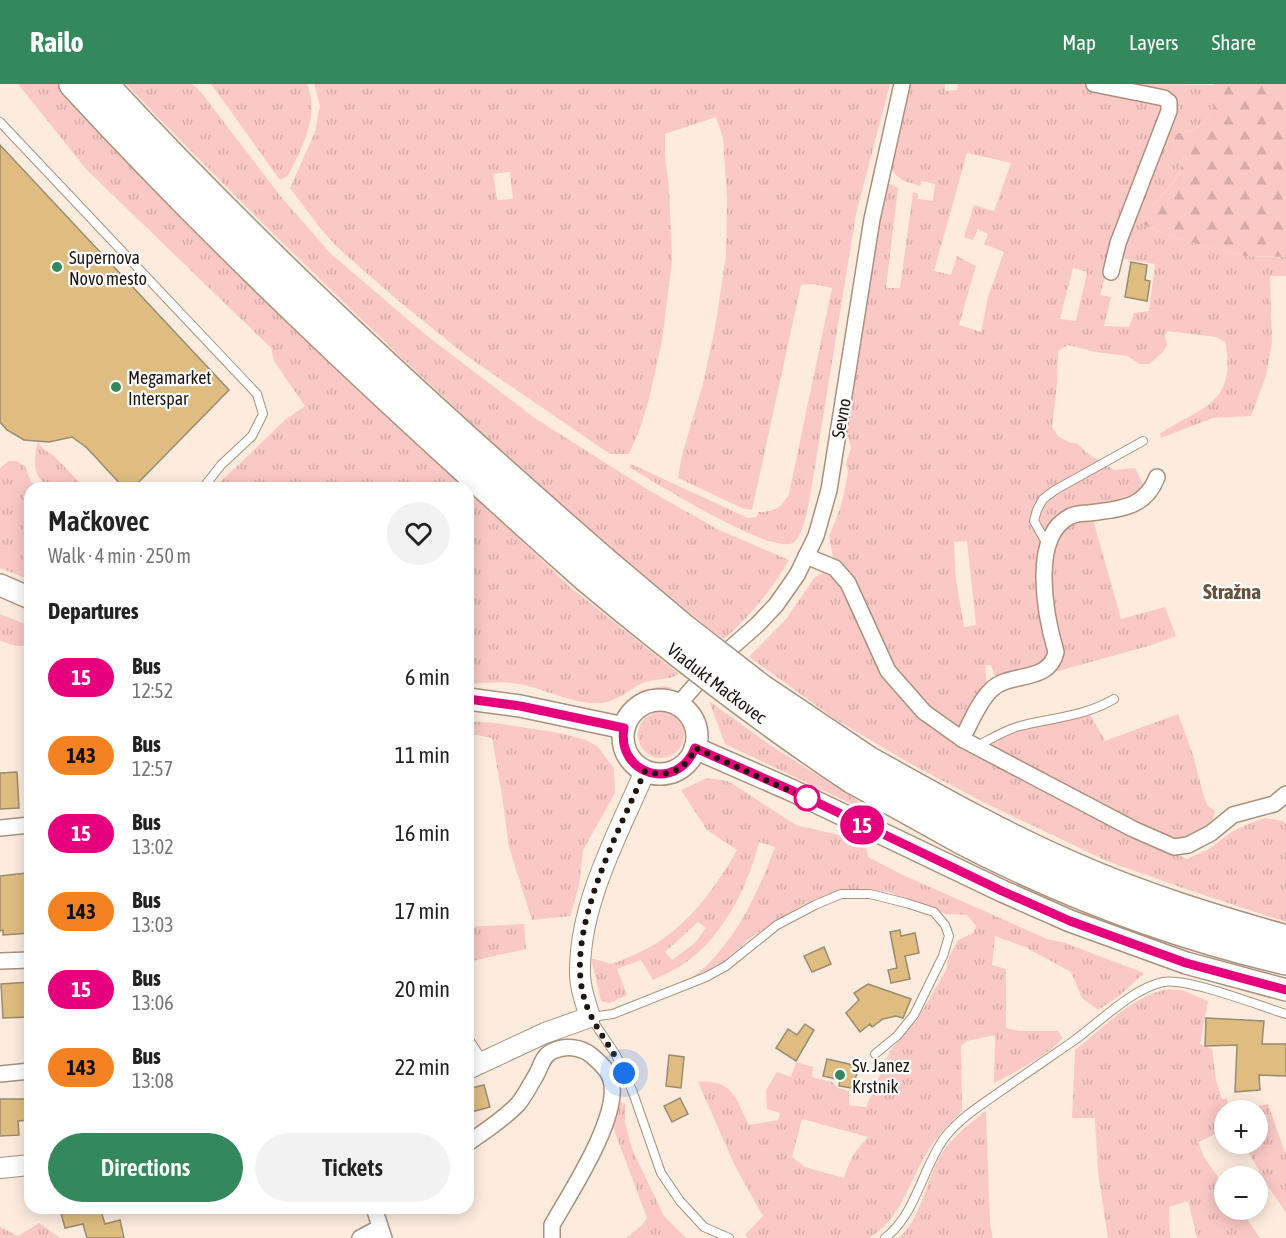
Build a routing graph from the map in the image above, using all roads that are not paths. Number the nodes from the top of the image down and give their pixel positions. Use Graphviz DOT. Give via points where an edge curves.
graph roads {
  1 [pos="73,84"];
  2 [pos="104,84"];
  3 [pos="902,84"];
  4 [pos="1094,84"];
  5 [pos="0,122"];
  6 [pos="1111,272"];
  7 [pos="1143,441"];
  8 [pos="1157,477"];
  9 [pos="208,482"];
  10 [pos="1047,544"];
  11 [pos="806,556"];
  12 [pos="595,569"];
  13 [pos="0,585"];
  14 [pos="24,595"];
  15 [pos="1114,699"];
  16 [pos="474,700"];
  17 [pos="678,705"];
  18 [pos="624,728"];
  19 [pos="969,743"];
  20 [pos="695,748"];
  21 [pos="861,770"];
  22 [pos="645,771"];
  23 [pos="1286,794"];
  24 [pos="24,826"];
  25 [pos="0,828"];
  26 [pos="1286,939"];
  27 [pos="24,960"];
  28 [pos="0,961"];
  29 [pos="1286,961"];
  30 [pos="1286,990"];
  31 [pos="1286,1014"];
  32 [pos="590,1017"];
  33 [pos="875,1054"];
  34 [pos="476,1066"];
  35 [pos="24,1072"];
  36 [pos="0,1074"];
  37 [pos="474,1139"];
  38 [pos="24,1166"];
  39 [pos="0,1168"];
  40 [pos="375,1214"];
  41 [pos="380,1234"];
  42 [pos="360,1238"];
  43 [pos="552,1238"];
  44 [pos="729,1238"];
  45 [pos="885,1238"];
  1 -- 12 [label="highway" via="154,171 399,408"];
  2 -- 12 [label="highway" via="163,148"];
  3 -- 11 [label="street, Sevno" via="872,219 829,490"];
  4 -- 6 [label="street" via="1168,102"];
  5 -- 9 [label="lane" via="257,394 263,414 252,436"];
  7 -- 10 [label="lane" via="1043,499 1034,521"];
  8 -- 10 [label="street" via="1152,490 1139,502 1070,516 1057,527"];
  10 -- 19 [label="street" via="1044,584 1056,652 1054,662 1048,668 990,690"];
  11 -- 17 [label="street, Sevno" via="776,605 716,661"];
  11 -- 19 [label="street" via="835,568 848,583 888,670 924,712"];
  12 -- 21 [label="highway, Viadukt Mačkovec, bridge" via="660,639 735,698 798,744"];
  13 -- 14 [label="main road"];
  15 -- 19 [label="lane" via="1084,712"];
  16 -- 18 [label="main road"];
  17 -- 18 [label="main road" via="670,701 646,702 628,717"];
  17 -- 20 [label="main road" via="693,720"];
  18 -- 22 [label="main road" via="622,738 628,758"];
  19 -- 23 [label="street" via="1092,809 1174,847 1188,845 1212,833 1233,815 1274,804"];
  20 -- 22 [label="main road" via="685,765 676,771"];
  20 -- 30 [label="main road" via="1070,921 1186,963"];
  21 -- 26 [label="highway" via="1076,868 1201,914"];
  21 -- 29 [label="highway" via="963,840 1081,894 1190,934"];
  22 -- 32 [label="street" via="586,918 580,970"];
  24 -- 25 [label="street"];
  27 -- 28 [label="street"];
  31 -- 45 [label="lane" via="1174,981 1140,992 967,1114 934,1153 917,1196"];
  32 -- 33 [label="lane" via="613,1014 706,977 726,966 777,924 815,905 841,894 870,894 934,912 949,936 914,1015"];
  32 -- 34 [label="street" via="545,1033"];
  32 -- 44 [label="lane" via="616,1055 632,1090 661,1173 704,1227"];
  35 -- 36 [label="street"];
  37 -- 43 [label="street" via="519,1103 544,1057 552,1051 569,1047 587,1052 602,1064 611,1078 613,1095 592,1155 552,1225"];
  38 -- 39 [label="street"];
  40 -- 41 [label="street"];
  41 -- 42 [label="street"];
}
